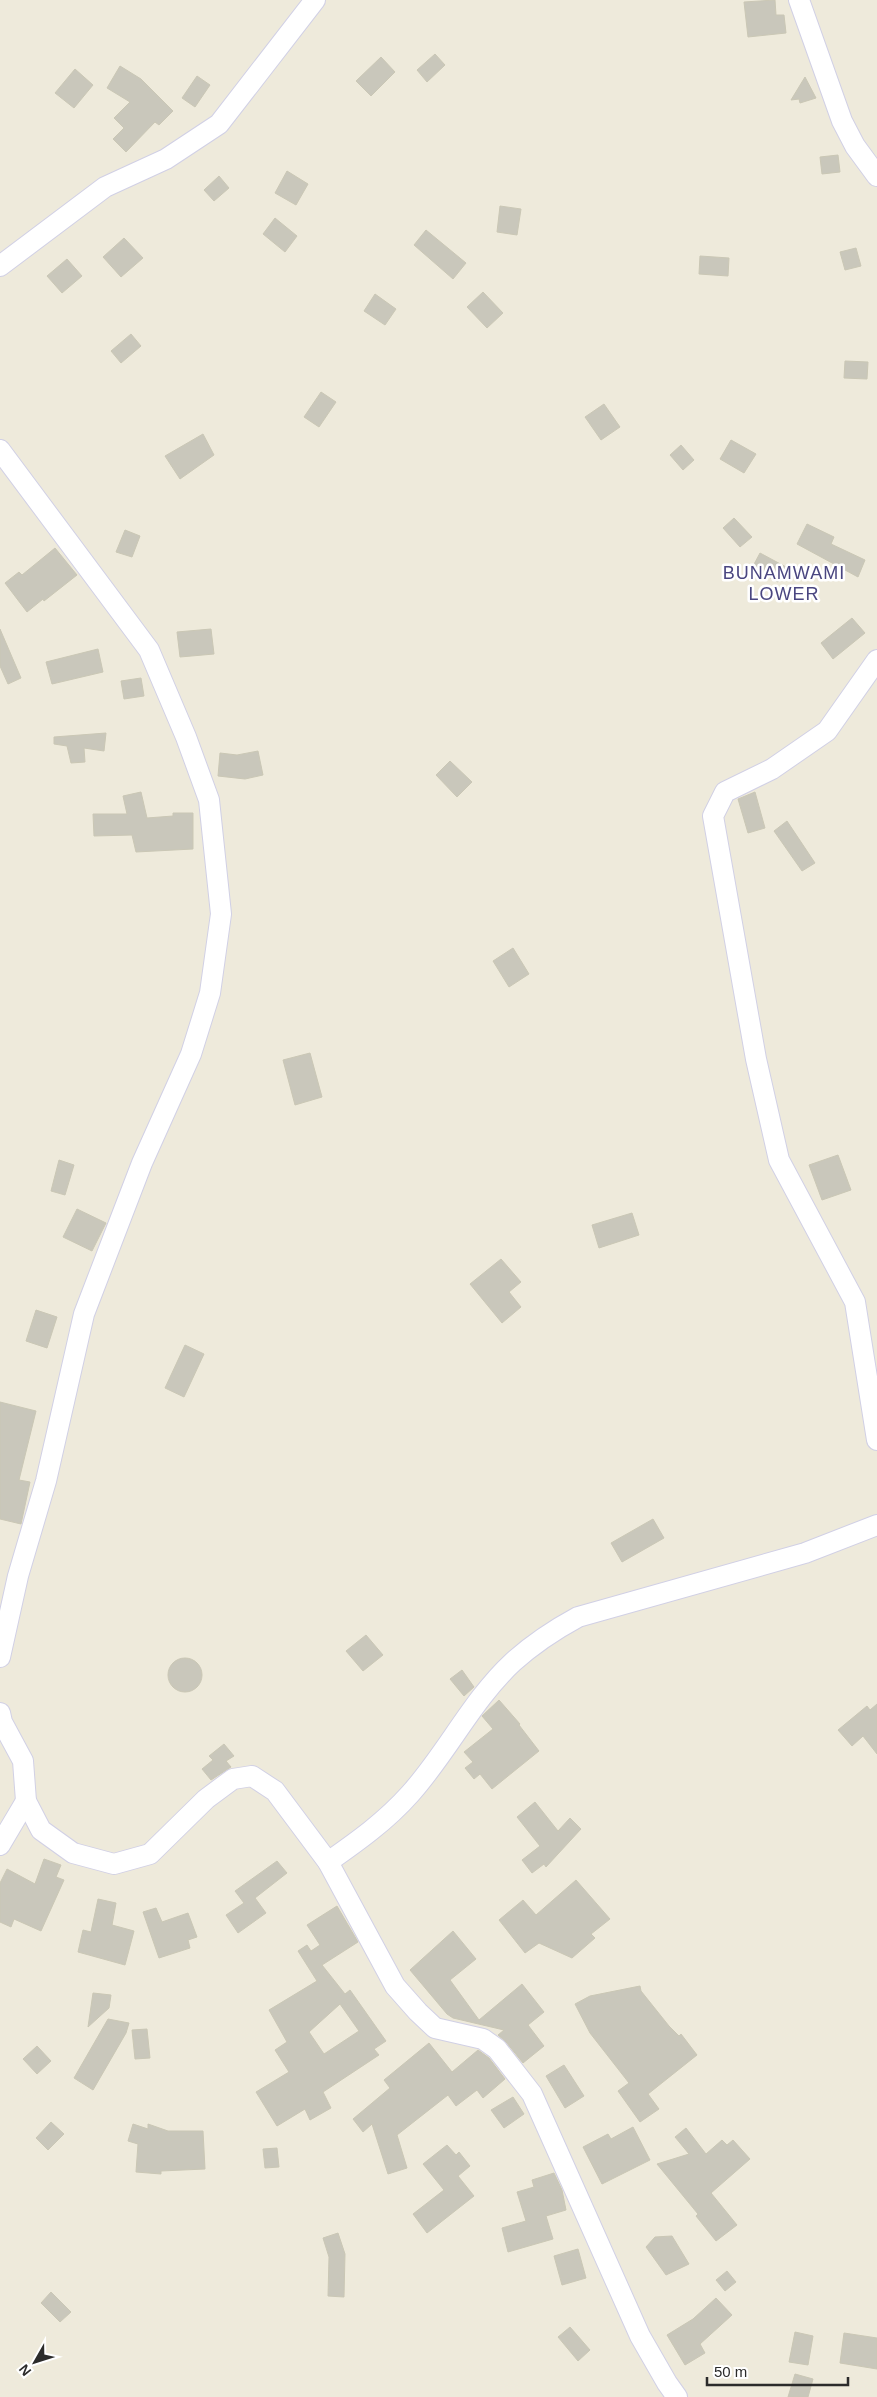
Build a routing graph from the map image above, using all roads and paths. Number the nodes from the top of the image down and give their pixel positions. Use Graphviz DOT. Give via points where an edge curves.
graph roads {
  1 [pos="314,0"];
  2 [pos="799,0"];
  3 [pos="877,176"];
  4 [pos="0,266"];
  5 [pos="0,450"];
  6 [pos="877,660"];
  7 [pos="877,1440"];
  8 [pos="877,1525"];
  9 [pos="0,1657"];
  10 [pos="0,1713"];
  11 [pos="26,1801"];
  12 [pos="0,1844"];
  13 [pos="328,1862"];
  14 [pos="678,2397"];
  1 -- 4 [label="street" via="218,124 166,158 105,187"];
  2 -- 3 [label="street" via="842,121"];
  5 -- 9 [label="street" via="148,650 186,737 208,800 221,914 210,993 191,1054 142,1163 84,1314 46,1481 18,1576"];
  6 -- 7 [label="street" via="827,731 772,769 725,792 713,816 756,1059 779,1160 855,1302"];
  8 -- 13 [label="street" via="805,1553 578,1617 544,1636 512,1663 479,1700 410,1795 372,1831"];
  10 -- 11 [label="street" via="23,1761"];
  11 -- 12 [label="street"];
  11 -- 13 [label="street" via="41,1830 73,1853 114,1864 150,1854 206,1799 233,1779 252,1776 275,1791"];
  13 -- 14 [label="street" via="395,1986 436,2028 483,2039 497,2049 532,2094 640,2336"];
}
